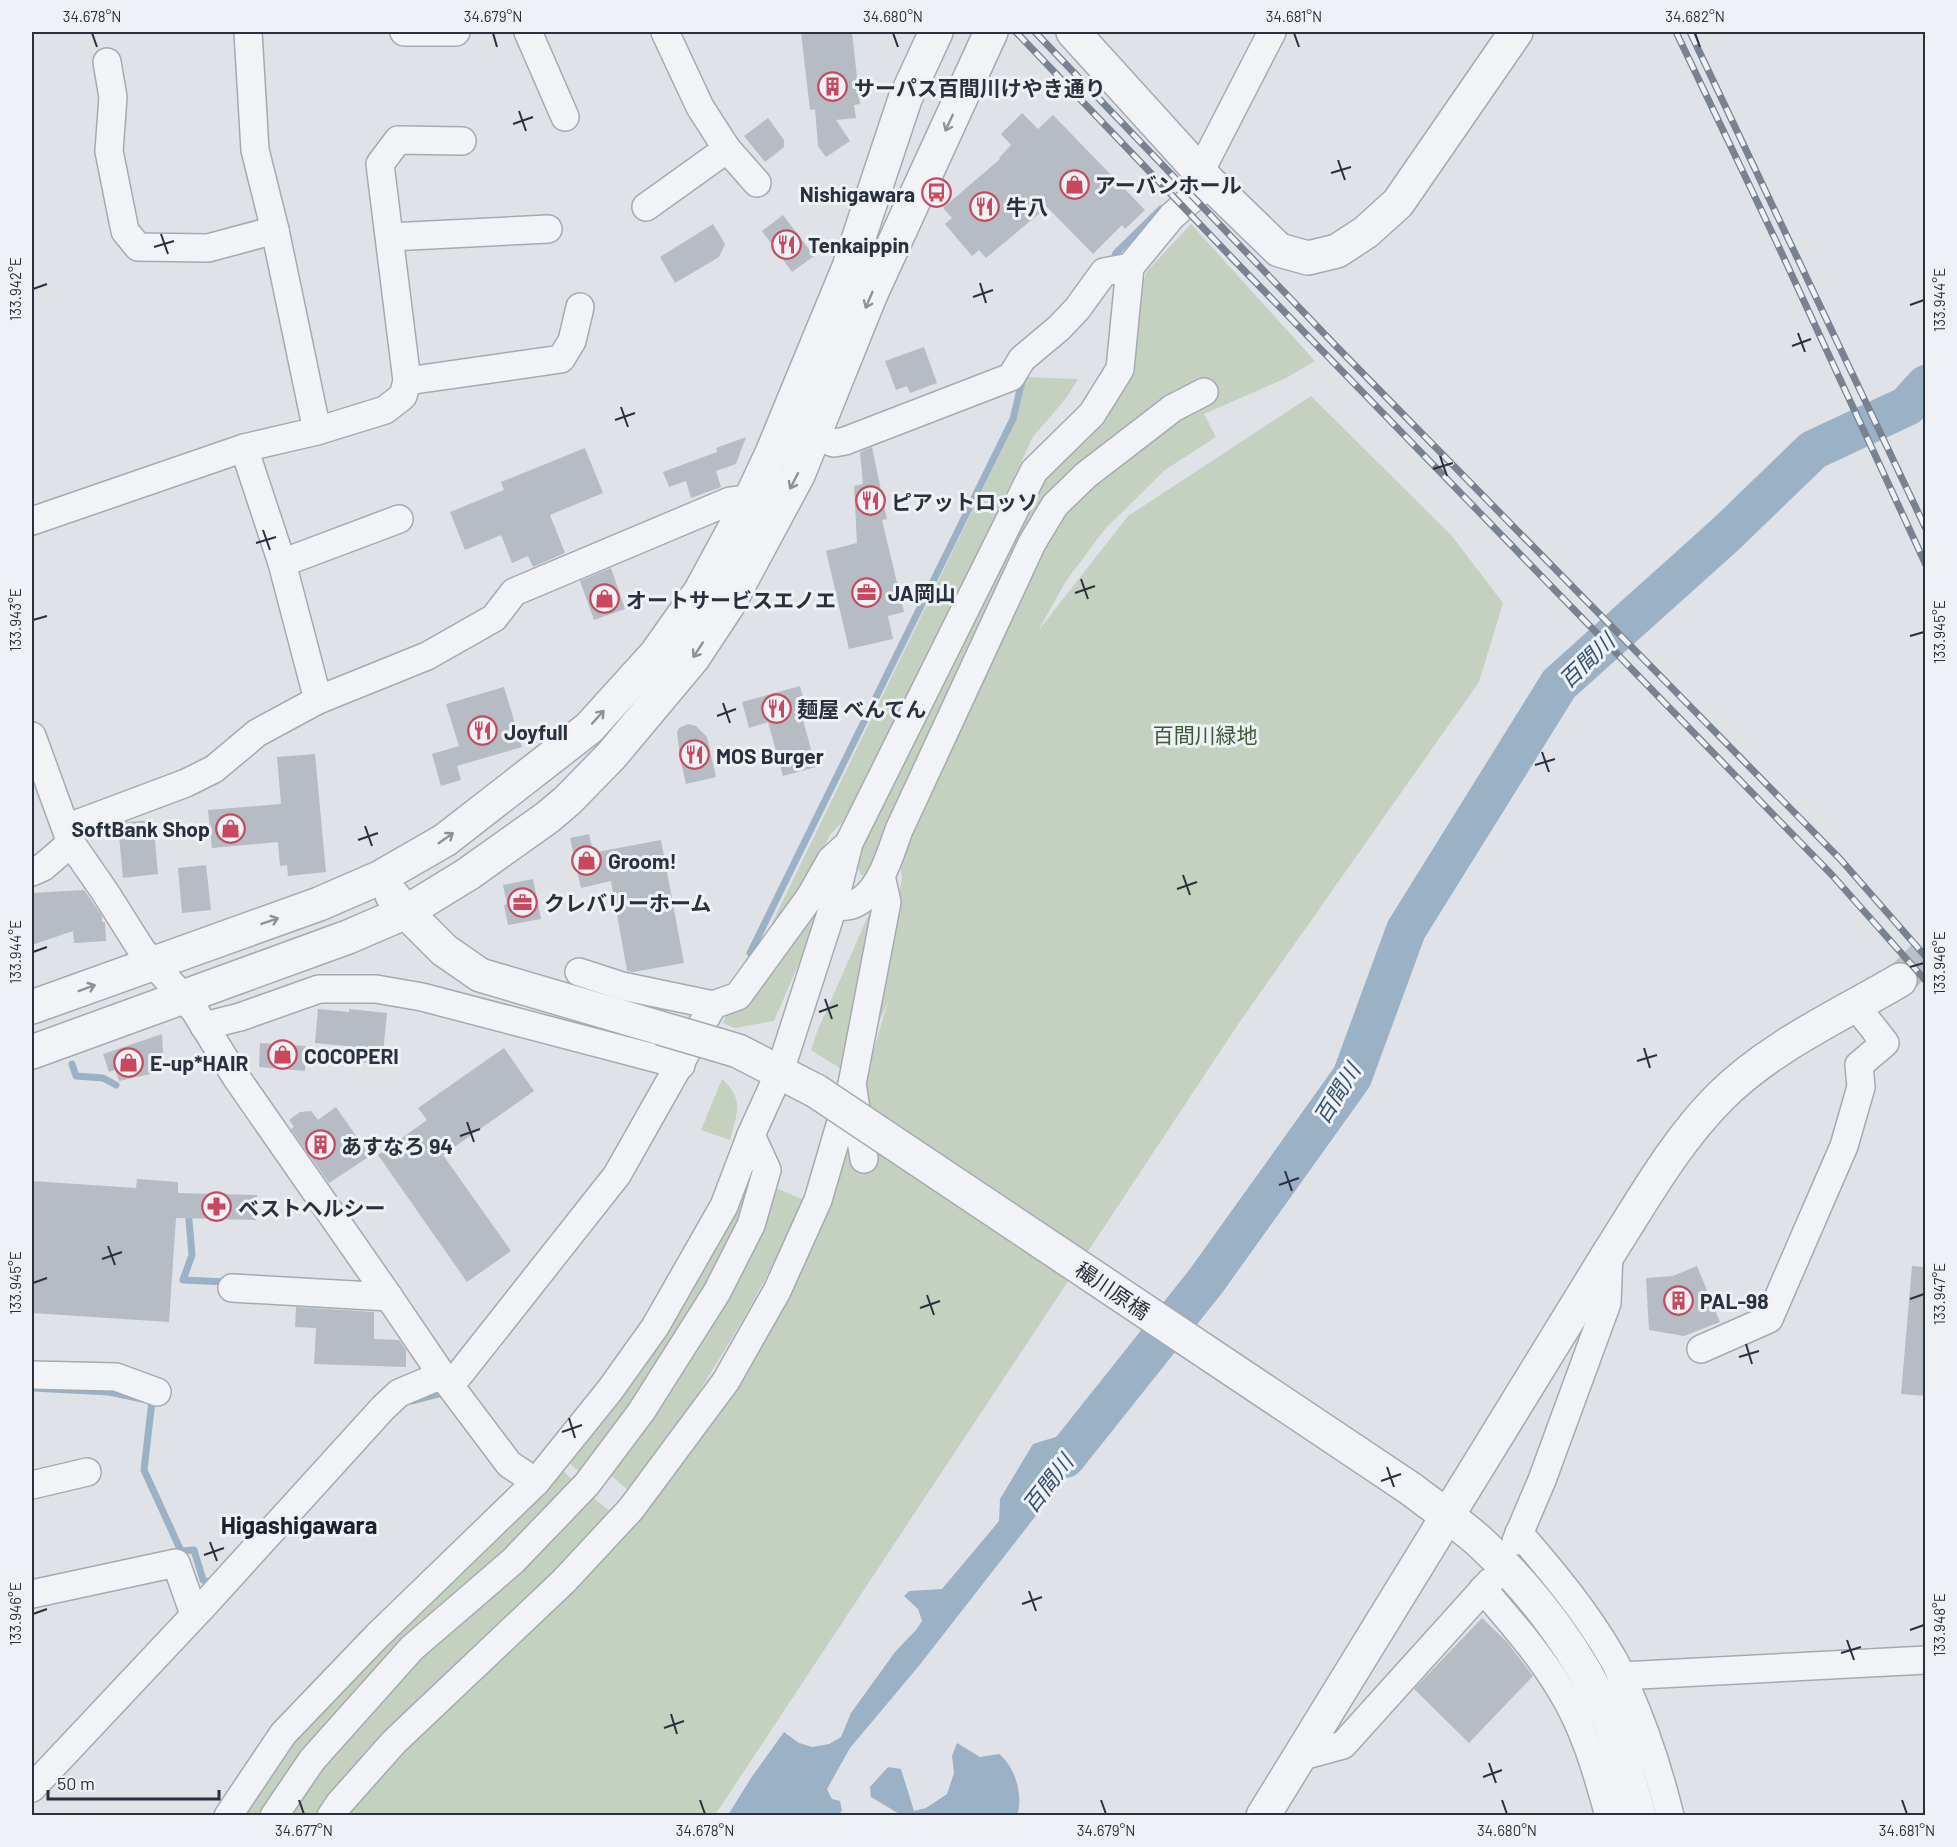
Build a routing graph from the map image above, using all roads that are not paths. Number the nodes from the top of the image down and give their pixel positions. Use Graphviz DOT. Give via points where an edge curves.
graph roads {
  1 [pos="248,32"];
  2 [pos="404,32"];
  3 [pos="456,32"];
  4 [pos="528,32"];
  5 [pos="665,32"];
  6 [pos="936,32"];
  7 [pos="991,32"];
  8 [pos="1073,32"];
  9 [pos="1272,32"];
  10 [pos="1516,32"];
  11 [pos="107,62"];
  12 [pos="565,117"];
  13 [pos="462,141"];
  14 [pos="726,149"];
  15 [pos="1205,177"];
  16 [pos="757,183"];
  17 [pos="646,207"];
  18 [pos="548,229"];
  19 [pos="275,230"];
  20 [pos="390,237"];
  21 [pos="1116,270"];
  22 [pos="580,307"];
  23 [pos="407,381"];
  24 [pos="1204,392"];
  25 [pos="317,431"];
  26 [pos="814,436"];
  27 [pos="244,448"];
  28 [pos="751,498"];
  29 [pos="399,519"];
  30 [pos="32,521"];
  31 [pos="282,563"];
  32 [pos="318,700"];
  33 [pos="32,736"];
  34 [pos="68,836"];
  35 [pos="849,843"];
  36 [pos="32,872"];
  37 [pos="881,876"];
  38 [pos="379,878"];
  39 [pos="833,907"];
  40 [pos="406,912"];
  41 [pos="155,963"];
  42 [pos="579,972"];
  43 [pos="1900,980"];
  44 [pos="183,997"];
  45 [pos="713,1005"];
  46 [pos="1856,1006"];
  47 [pos="32,1007"];
  48 [pos="204,1026"];
  49 [pos="32,1052"];
  50 [pos="681,1065"];
  51 [pos="780,1071"];
  52 [pos="852,1084"];
  53 [pos="751,1135"];
  54 [pos="864,1159"];
  55 [pos="1609,1253"];
  56 [pos="232,1288"];
  57 [pos="389,1297"];
  58 [pos="1701,1349"];
  59 [pos="32,1375"];
  60 [pos="449,1384"];
  61 [pos="157,1392"];
  62 [pos="87,1472"];
  63 [pos="536,1482"];
  64 [pos="32,1485"];
  65 [pos="1448,1517"];
  66 [pos="32,1594"];
  67 [pos="194,1614"];
  68 [pos="1926,1660"];
  69 [pos="1621,1676"];
  70 [pos="1299,1757"];
  71 [pos="32,1788"];
  72 [pos="228,1815"];
  73 [pos="274,1815"];
  74 [pos="331,1815"];
  75 [pos="1263,1815"];
  76 [pos="1609,1815"];
  77 [pos="1639,1815"];
  78 [pos="1670,1815"];
  1 -- 19 [label="street" via="255,150"];
  2 -- 3 [label="street"];
  4 -- 12 [label="street"];
  5 -- 14 [label="street" via="700,107"];
  6 -- 28 [label="street" via="905,99 849,267"];
  7 -- 26 [label="street, one-way" via="870,296"];
  8 -- 15 [label="street"];
  9 -- 15 [label="street"];
  10 -- 15 [label="street" via="1398,203 1366,232 1337,250 1308,258 1279,250"];
  11 -- 19 [label="street" via="113,97 109,151 125,231 138,247 208,248"];
  13 -- 20 [label="street" via="398,140 380,164"];
  14 -- 16 [label="street"];
  14 -- 17 [label="street"];
  15 -- 21 [label="street" via="1172,216"];
  18 -- 20 [label="street"];
  19 -- 25 [label="street"];
  20 -- 23 [label="street"];
  21 -- 26 [label="street" via="1104,272 1077,309 1022,359 1011,377 845,441 834,443"];
  21 -- 35 [label="street" via="1120,369 1092,414 1035,471"];
  22 -- 23 [label="street" via="572,341 561,359"];
  23 -- 25 [label="street" via="402,396 385,410"];
  24 -- 37 [label="street" via="1173,408 1086,475 1055,505 1032,543"];
  25 -- 27 [label="street"];
  26 -- 40 [label="street, one-way" via="798,475 728,605 680,675 612,756 548,817"];
  27 -- 30 [label="street"];
  27 -- 31 [label="street"];
  28 -- 32 [label="street" via="730,501 535,582 514,592 494,618 427,656"];
  38 -- 28 [label="street, one-way" via="445,840 589,728 656,654 700,592"];
  29 -- 31 [label="street"];
  31 -- 32 [label="street"];
  32 -- 34 [label="street" via="257,733 213,768 186,783"];
  33 -- 34 [label="street"];
  34 -- 36 [label="street" via="43,867"];
  34 -- 41 [label="street" via="141,949"];
  35 -- 39 [label="street"];
  35 -- 45 [label="street" via="831,860 810,897 738,996"];
  37 -- 39 [label="street" via="862,899"];
  37 -- 52 [label="street" via="887,902"];
  38 -- 40 [label="street, 穝川原橋"];
  41 -- 38 [label="street, one-way" via="319,904"];
  39 -- 51 [label="street"];
  40 -- 44 [label="street"];
  40 -- 51 [label="street, 穝川原橋, bridge" via="444,950 480,975 738,1051"];
  41 -- 44 [label="street"];
  47 -- 41 [label="street, one-way"];
  42 -- 45 [label="street" via="622,986"];
  43 -- 46 [label="street"];
  44 -- 48 [label="street"];
  44 -- 49 [label="street"];
  45 -- 50 [label="street"];
  46 -- 55 [label="street" via="1786,1045 1720,1097 1690,1130"];
  46 -- 58 [label="street" via="1885,1043 1860,1065 1861,1087 1845,1146 1769,1319"];
  48 -- 50 [label="street" via="319,989 376,989 422,997"];
  48 -- 57 [label="street"];
  50 -- 60 [label="street" via="617,1175"];
  51 -- 53 [label="street"];
  51 -- 65 [label="street, 穝川原橋, bridge" via="816,1090"];
  52 -- 54 [label="street"];
  52 -- 74 [label="street" via="818,1200 777,1292 726,1381 631,1509 564,1581 394,1742"];
  53 -- 63 [label="street" via="724,1206 655,1327"];
  53 -- 73 [label="street" via="767,1170 751,1225 717,1292 641,1412 586,1484 513,1561 412,1648 312,1760"];
  55 -- 65 [label="street"];
  55 -- 69 [label="street" via="1607,1303 1517,1537 1556,1576 1590,1622"];
  56 -- 57 [label="street"];
  57 -- 60 [label="street"];
  59 -- 61 [label="street" via="116,1377"];
  60 -- 63 [label="street" via="509,1464"];
  60 -- 67 [label="street" via="399,1394 383,1408"];
  62 -- 64 [label="street"];
  63 -- 72 [label="street" via="377,1636 283,1734"];
  65 -- 70 [label="street"];
  65 -- 77 [label="street, 穝川原橋" via="1509,1571 1563,1638 1609,1719"];
  66 -- 67 [label="street" via="176,1563"];
  67 -- 71 [label="street"];
  68 -- 69 [label="street"];
  69 -- 78 [label="street" via="1643,1724"];
  70 -- 75 [label="street"];
  70 -- 76 [label="street" via="1343,1745 1486,1586 1560,1688 1598,1773"];
}
